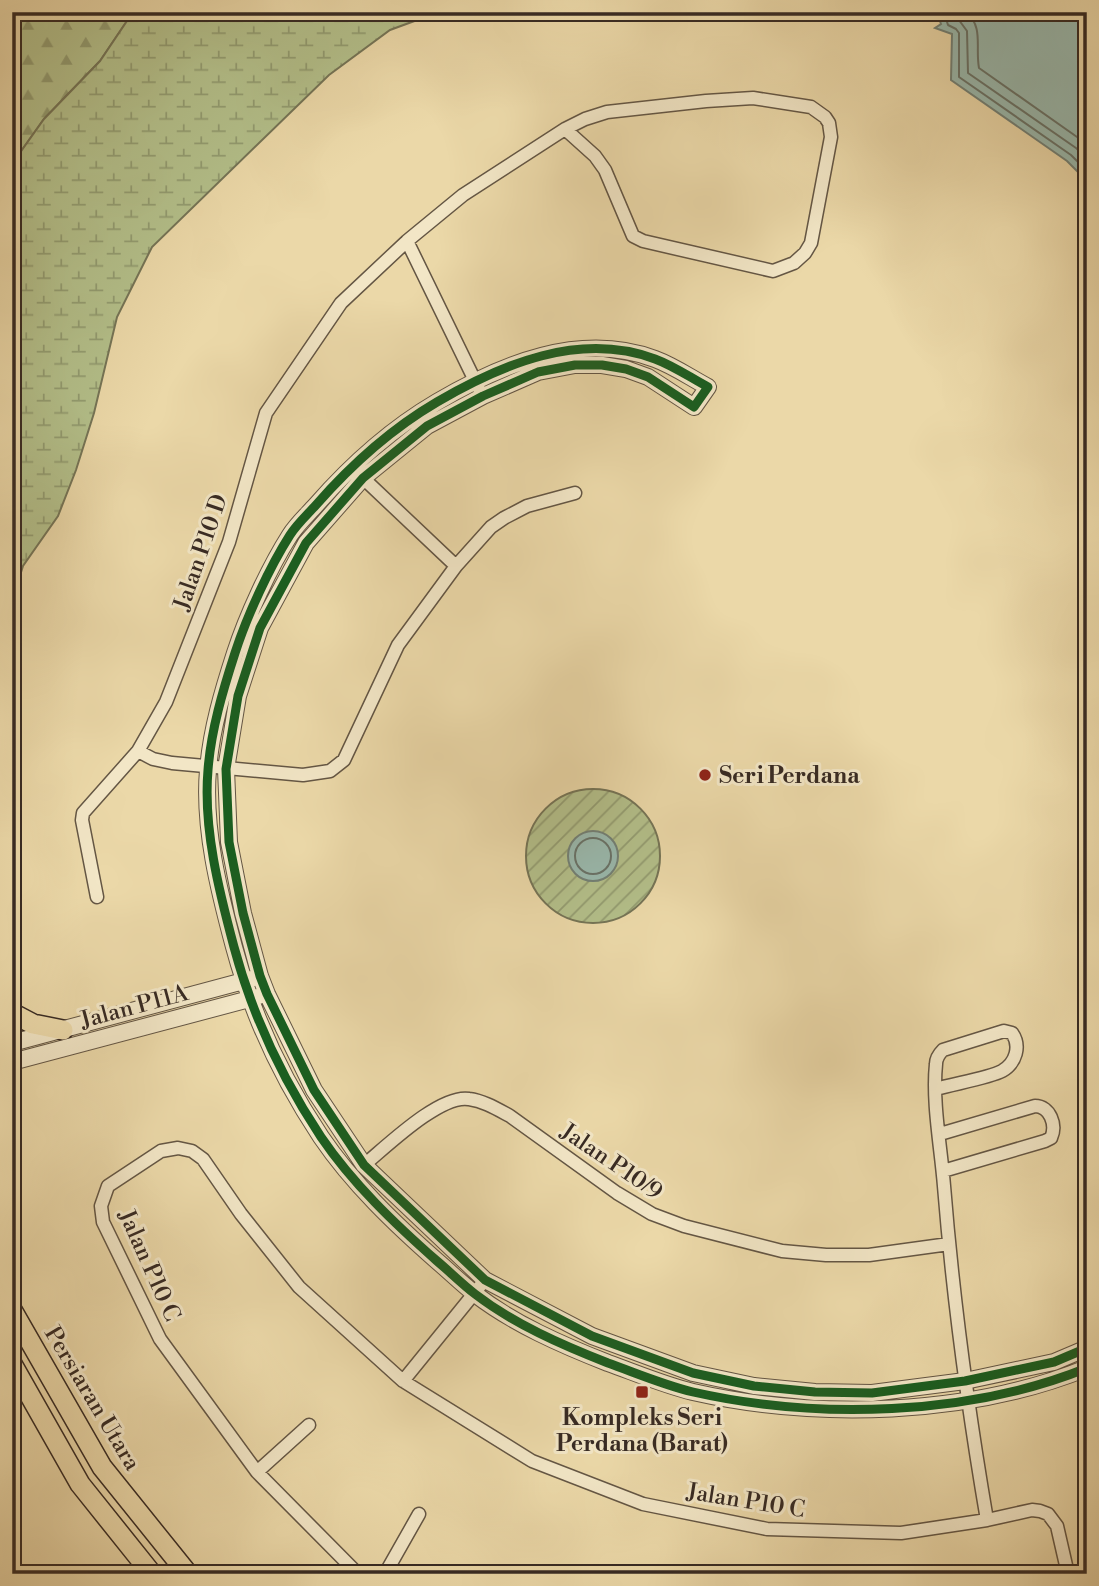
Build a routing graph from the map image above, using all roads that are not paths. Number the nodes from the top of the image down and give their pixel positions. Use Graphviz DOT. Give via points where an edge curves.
graph roads {
  1 [pos="565,129"];
  2 [pos="407,241"];
  3 [pos="475,380"];
  4 [pos="482,396"];
  5 [pos="363,478"];
  6 [pos="575,493"];
  7 [pos="456,566"];
  8 [pos="138,751"];
  9 [pos="208,768"];
  10 [pos="226,769"];
  11 [pos="97,897"];
  12 [pos="260,976"];
  13 [pos="243,981"];
  14 [pos="267,994"];
  15 [pos="249,1000"];
  16 [pos="12,1013"];
  17 [pos="63,1030"];
  18 [pos="12,1044"];
  19 [pos="12,1062"];
  20 [pos="936,1089"];
  21 [pos="940,1134"];
  22 [pos="364,1165"];
  23 [pos="943,1171"];
  24 [pos="949,1244"];
  25 [pos="485,1280"];
  26 [pos="474,1294"];
  27 [pos="12,1310"];
  28 [pos="1087,1348"];
  29 [pos="12,1364"];
  30 [pos="1087,1368"];
  31 [pos="403,1381"];
  32 [pos="965,1381"];
  33 [pos="967,1399"];
  34 [pos="309,1425"];
  35 [pos="257,1472"];
  36 [pos="419,1514"];
  37 [pos="986,1520"];
  38 [pos="152,1574"];
  39 [pos="188,1574"];
  40 [pos="358,1574"];
  41 [pos="385,1574"];
  42 [pos="1068,1574"];
  1 -- 1 [label="street, Jalan P10 D" via="607,112 706,101 753,98 811,107 825,117 831,137 811,243 794,263 773,271 643,241 633,236 605,170"];
  1 -- 2 [label="street, Jalan P10 D" via="463,195"];
  2 -- 3 [label="street"];
  2 -- 8 [label="street, Jalan P10 D" via="341,303 266,413 229,542 166,702"];
  3 -- 4 [label="street"];
  3 -- 4 [label="street" via="531,358 600,349 656,359 708,387 694,407 648,377 626,369 575,365 538,372"];
  3 -- 9 [label="street" via="420,412 351,465 291,533 245,622 223,691"];
  4 -- 5 [label="street" via="427,426"];
  5 -- 7 [label="street"];
  5 -- 10 [label="street" via="306,543 260,628 238,696"];
  6 -- 7 [label="street" via="527,506 504,518"];
  7 -- 10 [label="street" via="398,645 344,760 330,771 303,775"];
  8 -- 9 [label="street" via="153,759"];
  8 -- 11 [label="street, Jalan P10 D" via="83,813"];
  9 -- 10 [label="street"];
  9 -- 13 [label="street" via="207,806 217,877"];
  10 -- 12 [label="street" via="229,842"];
  12 -- 13 [label="street, Jalan P11A"];
  12 -- 14 [label="street"];
  13 -- 15 [label="street"];
  13 -- 17 [label="street, Jalan P11A"];
  14 -- 15 [label="street, Jalan P11A"];
  14 -- 22 [label="street" via="314,1090"];
  15 -- 19 [label="street, Jalan P11A"];
  15 -- 26 [label="street" via="322,1138 397,1225"];
  16 -- 17 [label="main road" via="33,1024"];
  17 -- 18 [label="street, Jalan P11A"];
  20 -- 20 [label="street" via="936,1062 943,1050 1003,1031 1012,1033 1018,1051 1002,1071"];
  20 -- 21 [label="street"];
  21 -- 23 [label="street"];
  21 -- 23 [label="street" via="1035,1106 1049,1110 1054,1132 1045,1141"];
  22 -- 24 [label="street, Jalan P10/9" via="441,1105 468,1098 510,1116 652,1214 684,1226 782,1251 826,1255 869,1255"];
  22 -- 25 [label="street"];
  23 -- 24 [label="street"];
  24 -- 32 [label="street"];
  25 -- 26 [label="street"];
  25 -- 32 [label="street" via="592,1336 693,1373 744,1384 872,1393"];
  26 -- 31 [label="street"];
  26 -- 33 [label="street" via="528,1328 585,1354 691,1392 754,1403 873,1410"];
  27 -- 39 [label="main road, Persiaran Utara" via="102,1467"];
  28 -- 32 [label="street" via="1054,1362"];
  29 -- 38 [label="main road" via="79,1484"];
  30 -- 33 [label="street" via="1047,1382"];
  31 -- 35 [label="street, Jalan P10 C" via="299,1287 203,1159 178,1148 161,1151 108,1186 101,1206 103,1222 160,1339"];
  31 -- 37 [label="street, Jalan P10 C" via="532,1461 643,1504 767,1529 901,1533"];
  32 -- 33 [label="street"];
  33 -- 37 [label="street"];
  34 -- 35 [label="street"];
  35 -- 40 [label="street, Jalan P10 C"];
  36 -- 41 [label="street"];
  37 -- 42 [label="street, Jalan P10 C" via="1032,1510 1048,1514 1057,1526"];
}
